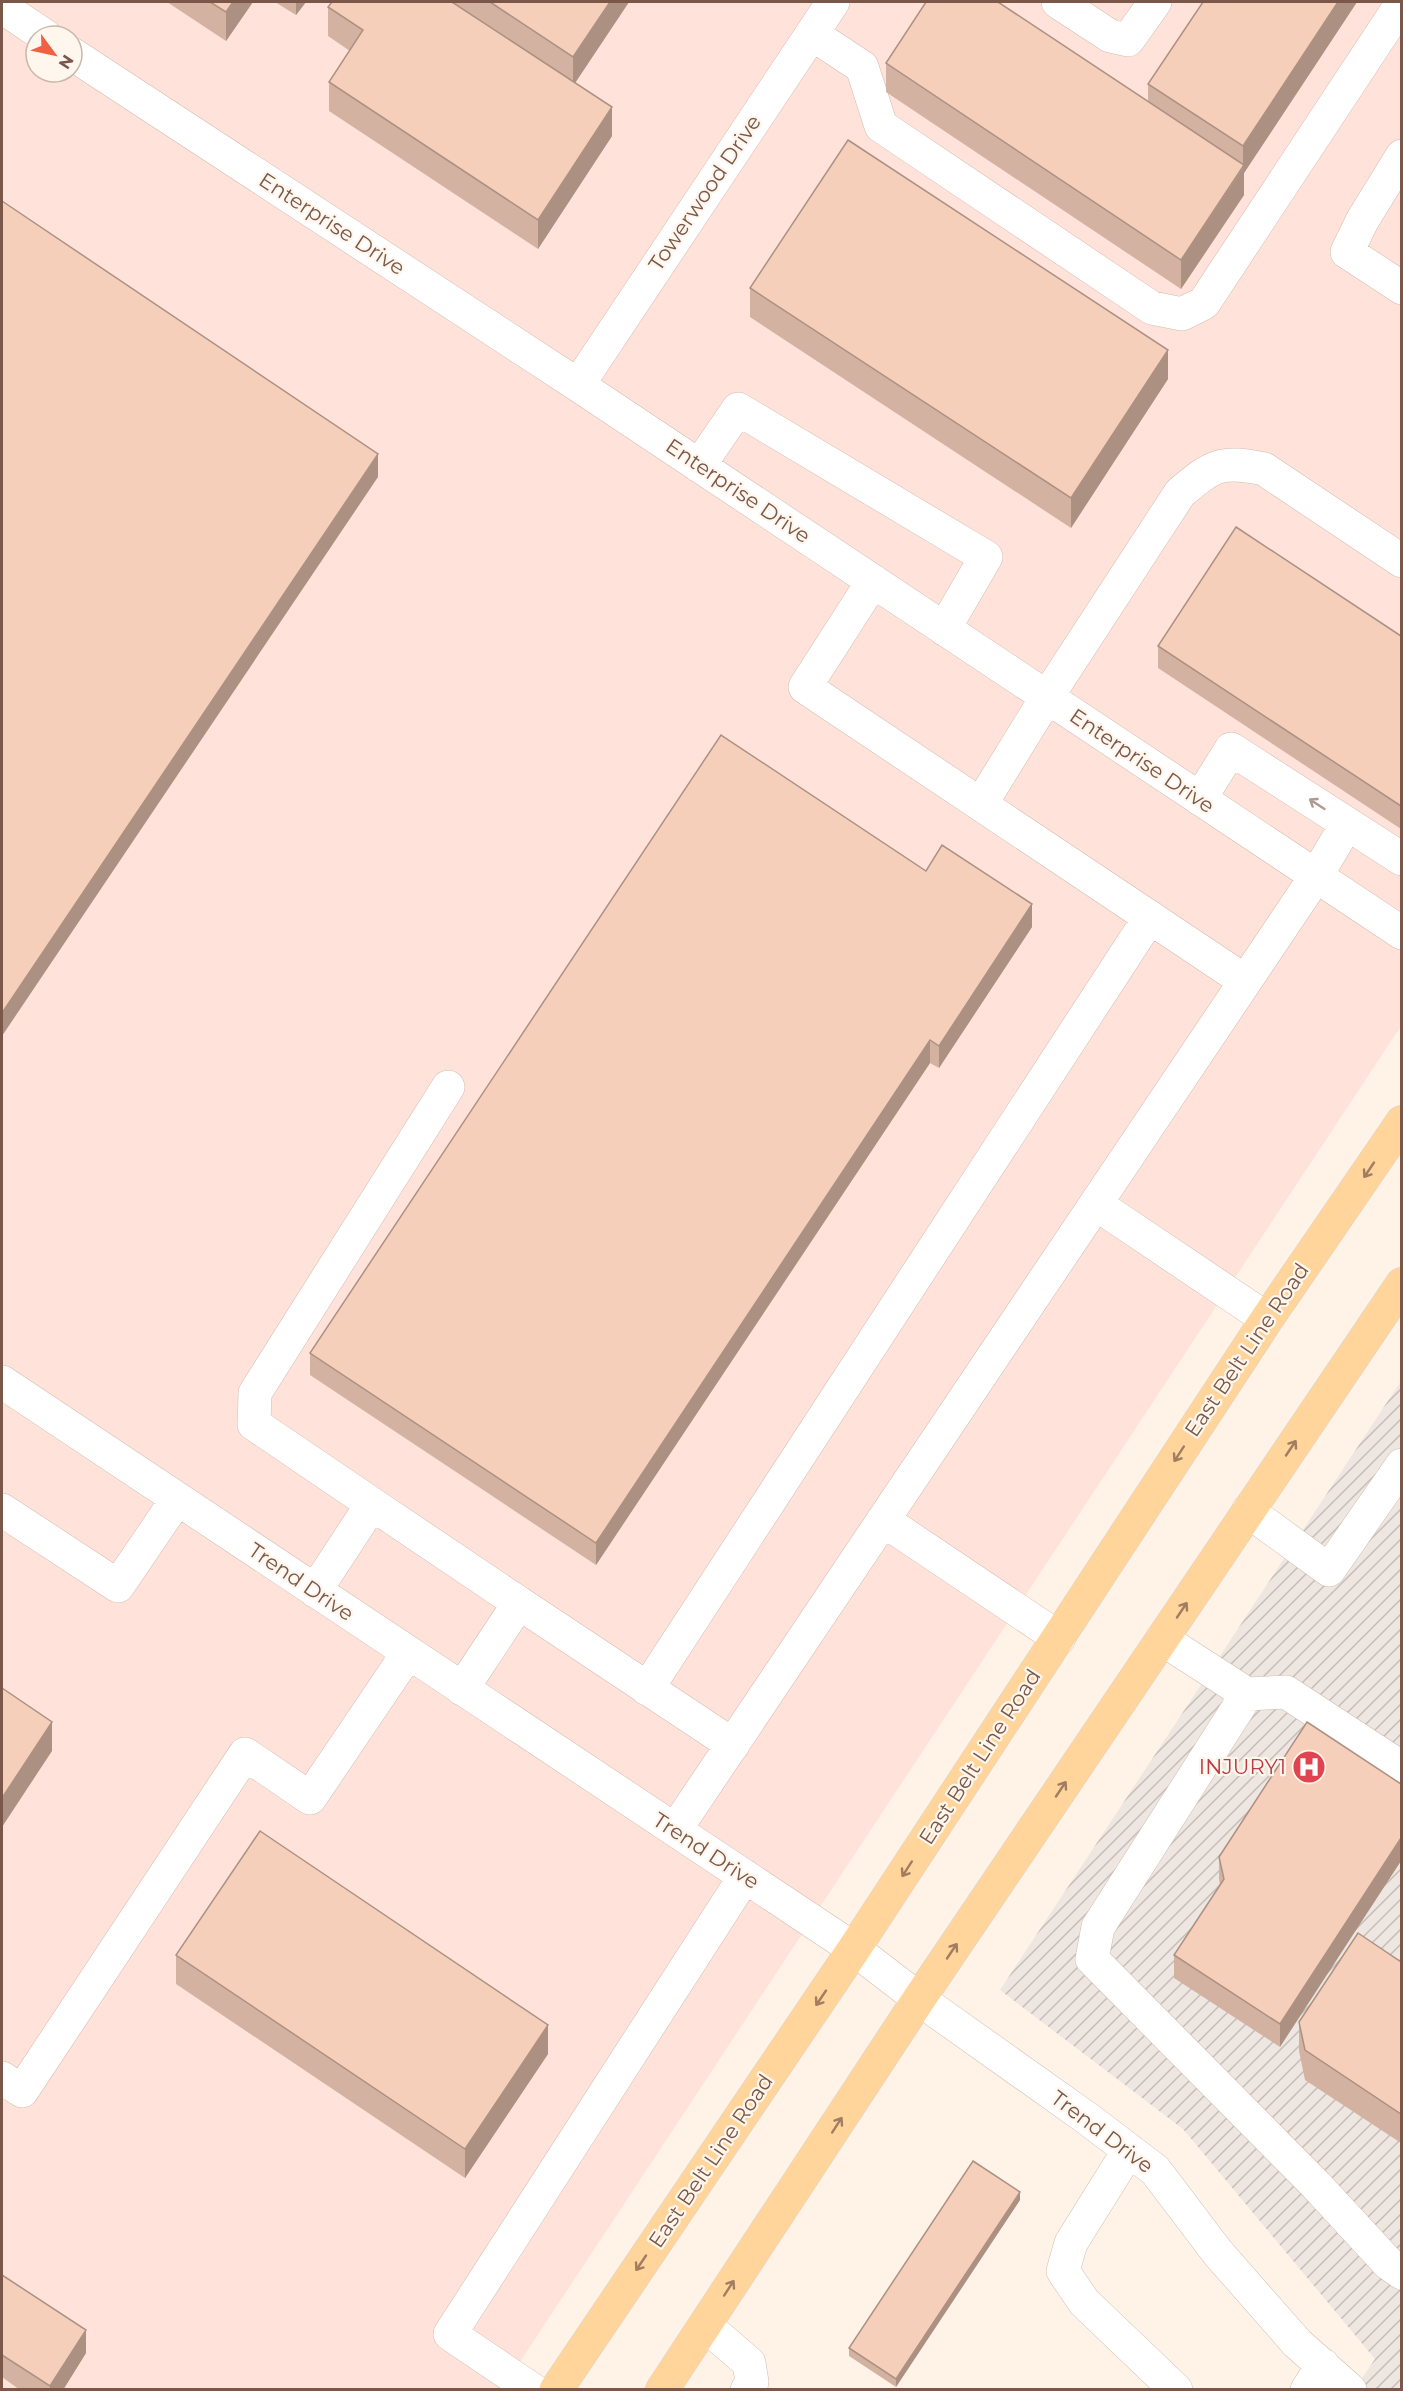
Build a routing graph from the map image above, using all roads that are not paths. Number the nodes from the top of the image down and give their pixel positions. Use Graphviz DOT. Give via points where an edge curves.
graph roads {
  1 [pos="833,2"];
  2 [pos="1058,2"];
  3 [pos="1155,2"];
  4 [pos="1401,3"];
  5 [pos="2,8"];
  6 [pos="27,24"];
  7 [pos="812,34"];
  8 [pos="84,62"];
  9 [pos="1401,156"];
  10 [pos="1401,288"];
  11 [pos="578,385"];
  12 [pos="699,466"];
  13 [pos="1401,561"];
  14 [pos="873,581"];
  15 [pos="944,629"];
  16 [pos="1047,697"];
  17 [pos="1200,799"];
  18 [pos="981,804"];
  19 [pos="1347,824"];
  20 [pos="1401,859"];
  21 [pos="1316,876"];
  22 [pos="1150,917"];
  23 [pos="1401,933"];
  24 [pos="1245,981"];
  25 [pos="448,1087"];
  26 [pos="1401,1122"];
  27 [pos="1096,1204"];
  28 [pos="1401,1284"];
  29 [pos="1267,1319"];
  30 [pos="2,1382"];
  31 [pos="1401,1465"];
  32 [pos="177,1499"];
  33 [pos="372,1504"];
  34 [pos="2,1510"];
  35 [pos="1248,1511"];
  36 [pos="883,1520"];
  37 [pos="315,1591"];
  38 [pos="519,1603"];
  39 [pos="1059,1638"];
  40 [pos="1162,1639"];
  41 [pos="408,1653"];
  42 [pos="462,1689"];
  43 [pos="647,1689"];
  44 [pos="1247,1694"];
  45 [pos="733,1745"];
  46 [pos="1401,1768"];
  47 [pos="675,1830"];
  48 [pos="744,1876"];
  49 [pos="854,1949"];
  50 [pos="919,2000"];
  51 [pos="2,2078"];
  52 [pos="1129,2150"];
  53 [pos="1401,2274"];
  54 [pos="705,2325"];
  55 [pos="748,2376"];
  56 [pos="1315,2377"];
  57 [pos="533,2390"];
  58 [pos="556,2390"];
  59 [pos="662,2390"];
  60 [pos="1176,2390"];
  61 [pos="1350,2390"];
  1 -- 7 [label="street, Towerwood Drive"];
  2 -- 3 [label="street" via="1110,36 1128,40"];
  4 -- 7 [label="street" via="1204,303 1182,314 1152,308 880,126 862,68"];
  5 -- 6 [label="street"];
  7 -- 11 [label="street, Towerwood Drive"];
  8 -- 11 [label="street, Enterprise Drive"];
  9 -- 10 [label="street" via="1347,252"];
  11 -- 12 [label="street, Enterprise Drive"];
  12 -- 14 [label="street, Enterprise Drive"];
  12 -- 15 [label="street" via="738,409 986,557"];
  13 -- 16 [label="street" via="1264,469 1238,463 1208,469 1180,493"];
  14 -- 15 [label="street, Enterprise Drive"];
  14 -- 18 [label="street" via="805,687"];
  15 -- 16 [label="street, Enterprise Drive"];
  16 -- 17 [label="street, Enterprise Drive"];
  16 -- 18 [label="street"];
  19 -- 17 [label="street, one-way" via="1232,749"];
  17 -- 21 [label="street, Enterprise Drive"];
  18 -- 22 [label="street"];
  19 -- 20 [label="street"];
  19 -- 21 [label="street"];
  21 -- 23 [label="street, Enterprise Drive"];
  21 -- 24 [label="street"];
  22 -- 24 [label="street"];
  22 -- 43 [label="street"];
  24 -- 27 [label="street"];
  25 -- 33 [label="street" via="255,1393 254,1424"];
  26 -- 29 [label="main road, East Belt Line Road, one-way"];
  27 -- 29 [label="street"];
  27 -- 36 [label="street"];
  35 -- 28 [label="main road, one-way"];
  29 -- 39 [label="main road, East Belt Line Road, one-way"];
  30 -- 32 [label="street, Trend Drive"];
  31 -- 35 [label="street" via="1329,1570"];
  32 -- 34 [label="street" via="118,1586"];
  32 -- 37 [label="street, Trend Drive"];
  33 -- 37 [label="street"];
  33 -- 38 [label="street"];
  40 -- 35 [label="main road, one-way"];
  36 -- 39 [label="street"];
  36 -- 45 [label="street"];
  37 -- 41 [label="street, Trend Drive"];
  38 -- 42 [label="street"];
  38 -- 43 [label="street"];
  39 -- 49 [label="main road, East Belt Line Road, one-way"];
  40 -- 44 [label="street"];
  50 -- 40 [label="main road, one-way"];
  41 -- 42 [label="street, Trend Drive"];
  41 -- 51 [label="street" via="310,1798 245,1754 22,2091"];
  42 -- 47 [label="street, Trend Drive"];
  43 -- 45 [label="street"];
  44 -- 46 [label="street" via="1286,1692"];
  44 -- 53 [label="street" via="1098,1927 1092,1959"];
  45 -- 47 [label="street"];
  47 -- 48 [label="street, Trend Drive"];
  48 -- 49 [label="street, Trend Drive"];
  48 -- 57 [label="street" via="450,2334"];
  49 -- 50 [label="street, Trend Drive"];
  49 -- 58 [label="main road, East Belt Line Road, one-way"];
  50 -- 52 [label="street, Trend Drive"];
  54 -- 50 [label="main road, one-way"];
  52 -- 56 [label="street, Trend Drive" via="1155,2170 1218,2253 1297,2343"];
  52 -- 60 [label="street" via="1071,2243 1063,2271 1084,2302"];
  54 -- 55 [label="street"];
  54 -- 59 [label="main road"];
  56 -- 61 [label="street, Trend Drive"];
}
